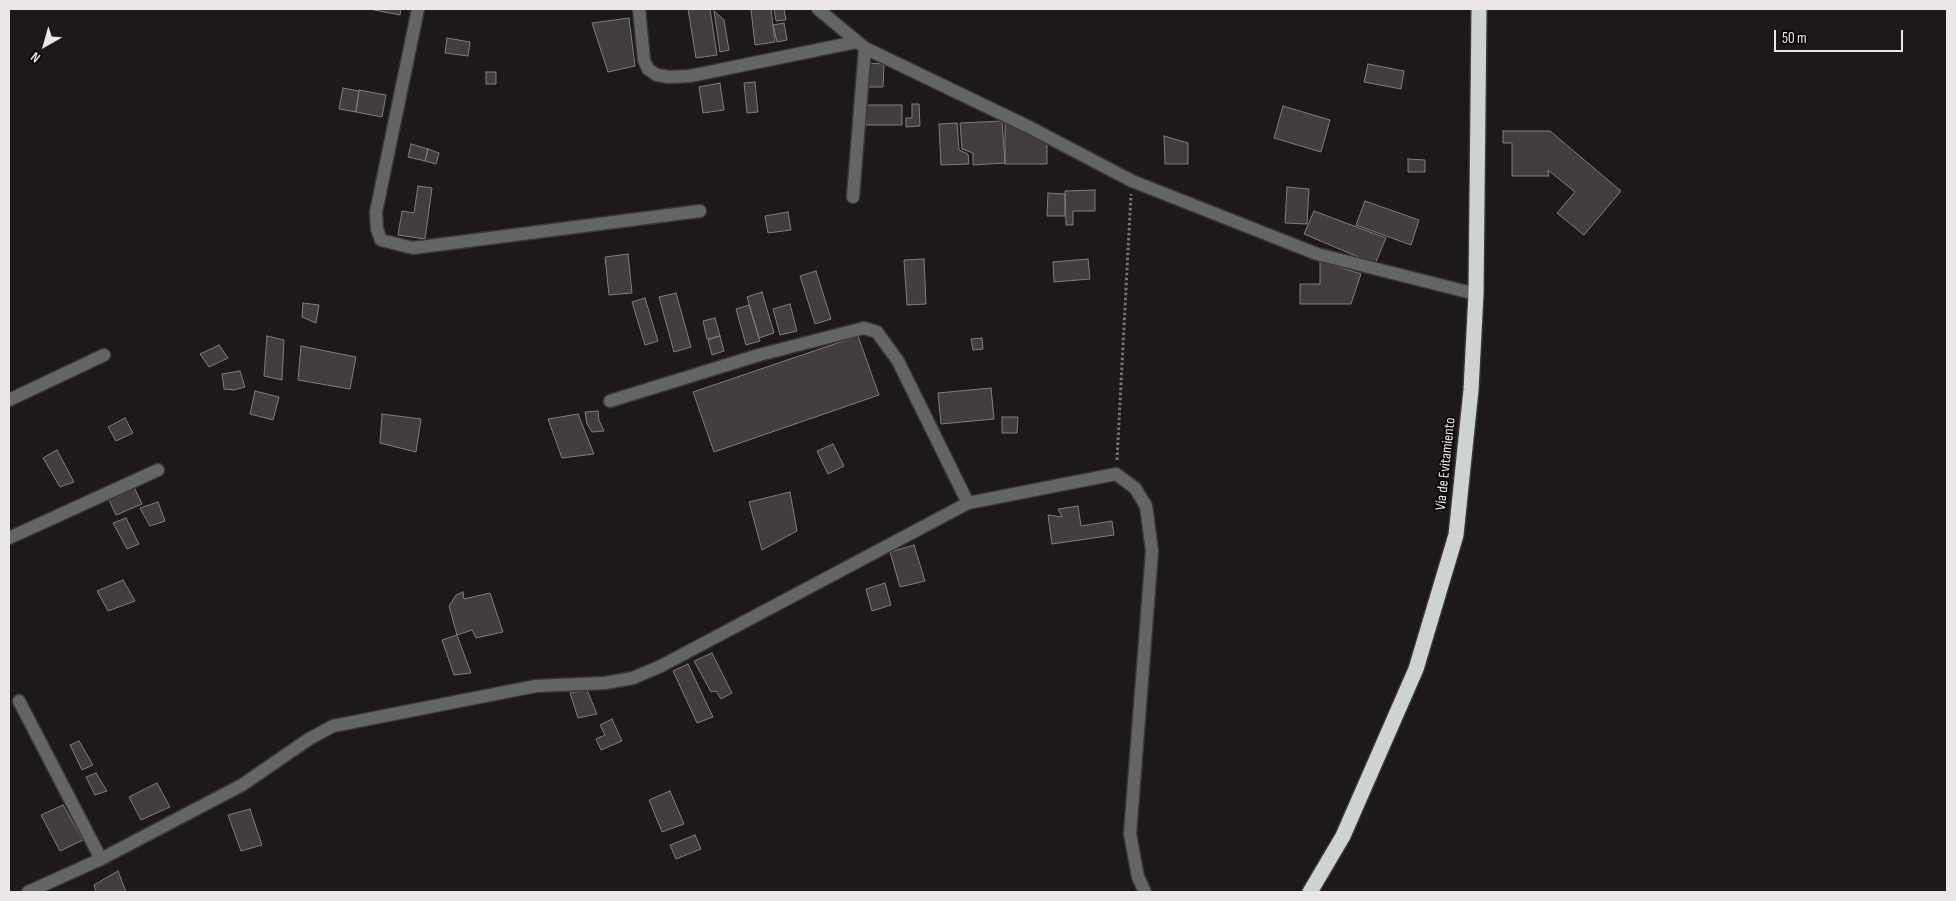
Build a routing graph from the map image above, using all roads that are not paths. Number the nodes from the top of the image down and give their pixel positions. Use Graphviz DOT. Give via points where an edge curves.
graph roads {
  1 [pos="418,9"];
  2 [pos="639,9"];
  3 [pos="818,9"];
  4 [pos="1479,9"];
  5 [pos="861,45"];
  6 [pos="853,196"];
  7 [pos="700,211"];
  8 [pos="1476,294"];
  9 [pos="104,355"];
  10 [pos="9,400"];
  11 [pos="610,401"];
  12 [pos="158,470"];
  13 [pos="968,503"];
  14 [pos="9,538"];
  15 [pos="19,701"];
  16 [pos="101,859"];
  17 [pos="28,892"];
  18 [pos="1145,892"];
  19 [pos="1310,892"];
  1 -- 7 [label="street" via="376,212 381,240 413,248"];
  2 -- 5 [label="street" via="644,60 648,69 670,77"];
  3 -- 5 [label="street"];
  4 -- 8 [label="highway, Vía de Evitamiento"];
  5 -- 6 [label="street"];
  5 -- 8 [label="street" via="1132,181 1318,254"];
  8 -- 19 [label="highway, Vía de Evitamiento" via="1471,390 1456,535 1416,669 1343,836"];
  9 -- 10 [label="street"];
  11 -- 13 [label="street" via="759,355 864,328 877,332 898,361"];
  12 -- 14 [label="street"];
  13 -- 16 [label="street" via="633,678 605,683 536,686 333,726 242,785"];
  13 -- 18 [label="street" via="1116,474 1135,488 1146,506 1152,551 1130,834 1138,877"];
  15 -- 16 [label="street"];
  16 -- 17 [label="street"];
}
